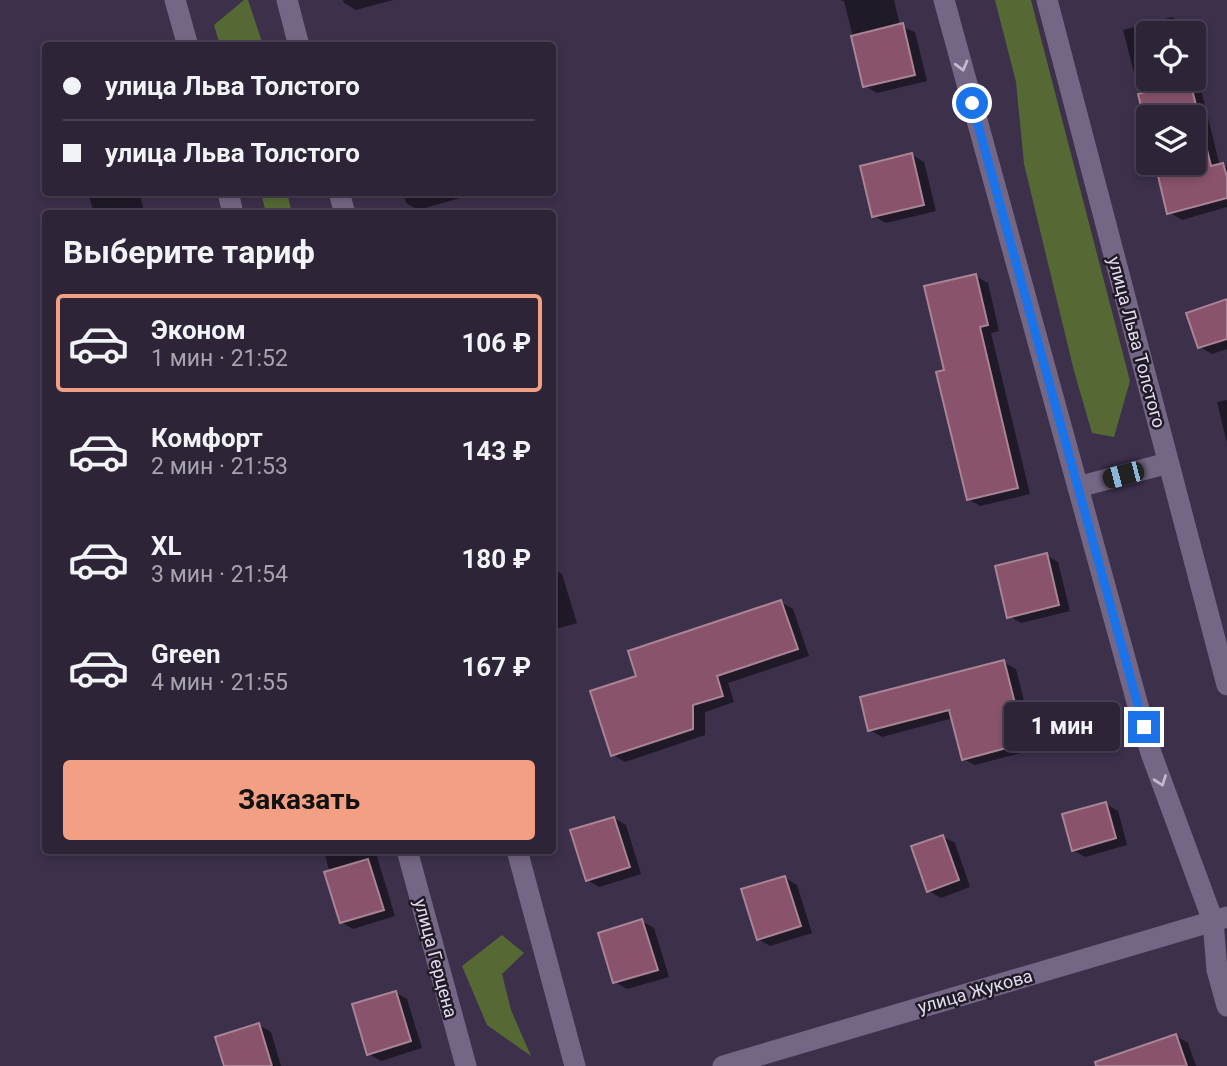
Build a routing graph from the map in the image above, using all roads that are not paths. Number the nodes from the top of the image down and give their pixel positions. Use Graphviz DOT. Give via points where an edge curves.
graph roads {
  1 [pos="175,0"];
  2 [pos="287,0"];
  3 [pos="944,0"];
  4 [pos="1047,0"];
  5 [pos="187,42"];
  6 [pos="298,42"];
  7 [pos="1168,463"];
  8 [pos="1078,487"];
  9 [pos="1227,685"];
  10 [pos="408,854"];
  11 [pos="518,854"];
  12 [pos="1220,919"];
  13 [pos="1227,1006"];
  14 [pos="466,1066"];
  15 [pos="575,1066"];
  16 [pos="723,1066"];
  1 -- 5 [label="street"];
  2 -- 6 [label="street"];
  3 -- 8 [label="street, one-way"];
  4 -- 7 [label="street, улица Льва Толстого"];
  7 -- 8 [label="street"];
  7 -- 9 [label="street, улица Льва Толстого"];
  8 -- 12 [label="street, one-way" via="1151,753"];
  10 -- 14 [label="street, улица Герцена"];
  11 -- 15 [label="street"];
  12 -- 13 [label="street" via="1217,970"];
  12 -- 16 [label="street, улица Жукова"];
}
